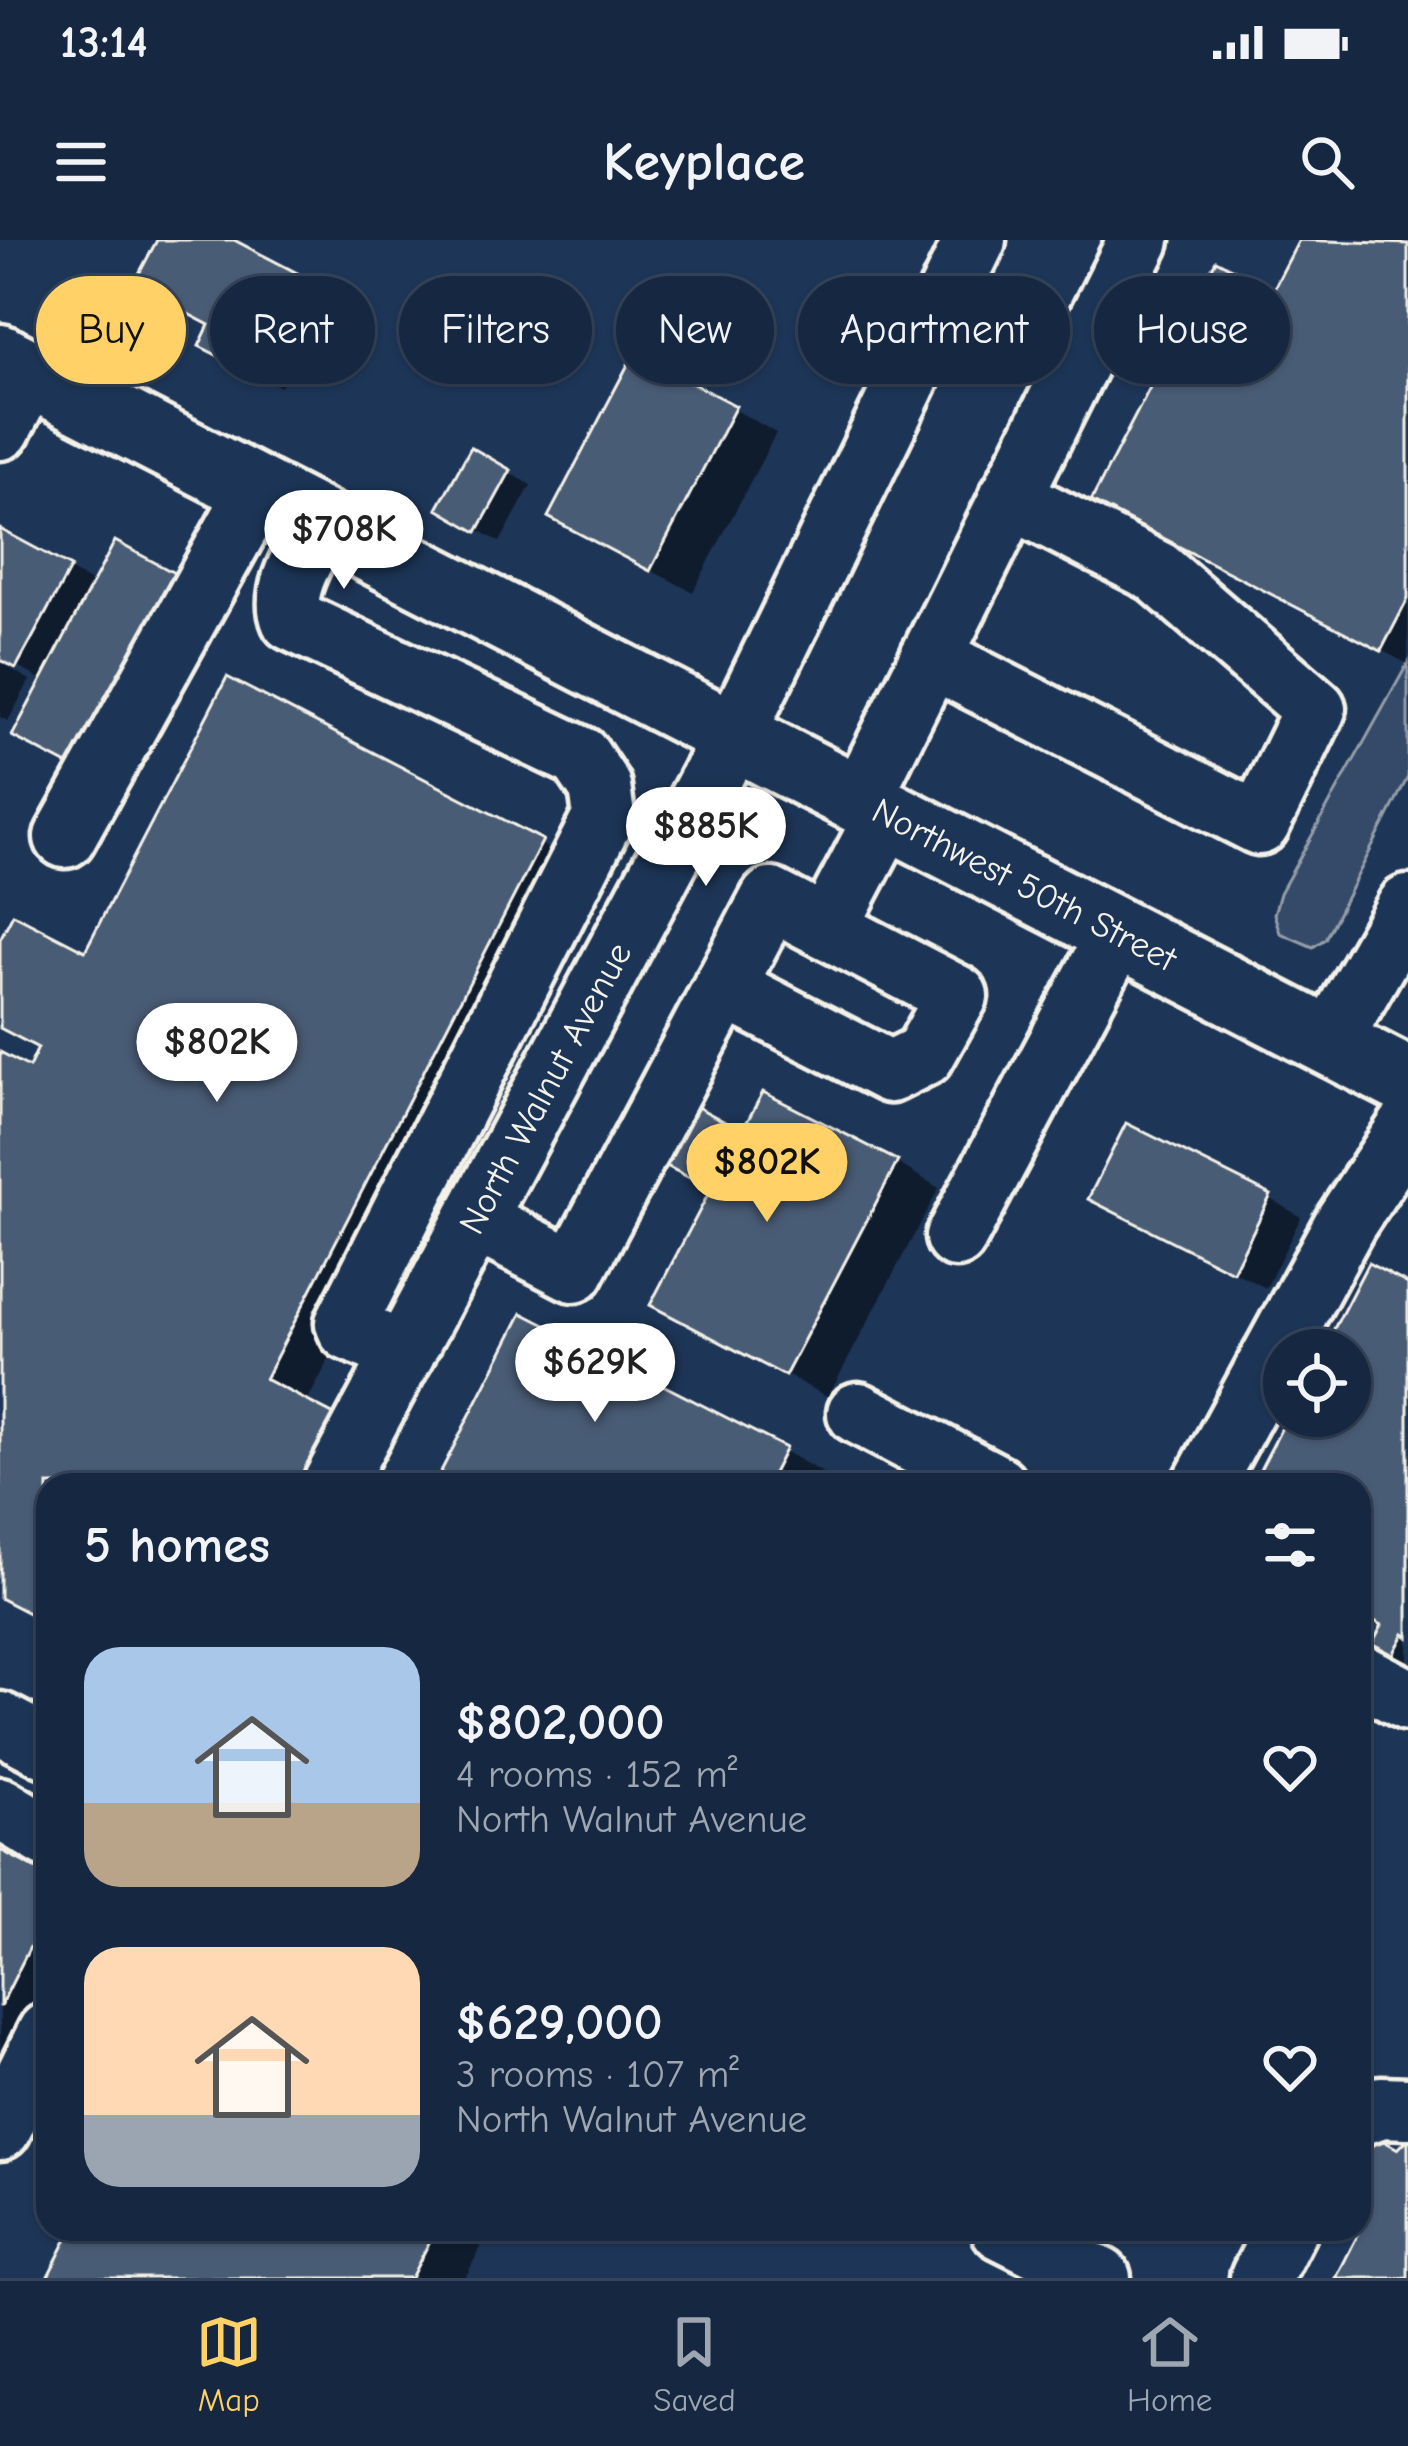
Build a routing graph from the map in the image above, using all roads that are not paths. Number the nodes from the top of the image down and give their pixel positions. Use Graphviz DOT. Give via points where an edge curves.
graph roads {
  1 [pos="975,240"];
  2 [pos="1139,240"];
  3 [pos="10,386"];
  4 [pos="258,490"];
  5 [pos="1010,497"];
  6 [pos="321,523"];
  7 [pos="931,657"];
  8 [pos="734,735"];
  9 [pos="873,807"];
  10 [pos="65,837"];
  11 [pos="1407,912"];
  12 [pos="827,928"];
  13 [pos="1118,932"];
  14 [pos="532,956"];
  15 [pos="724,987"];
  16 [pos="596,993"];
  17 [pos="1330,1041"];
  18 [pos="1408,1082"];
  19 [pos="449,1118"];
  20 [pos="512,1151"];
  21 [pos="1401,1156"];
  22 [pos="475,1220"];
  23 [pos="956,1237"];
  24 [pos="404,1353"];
  25 [pos="858,1413"];
  26 [pos="339,1473"];
  27 [pos="973,1473"];
  28 [pos="1210,1473"];
  29 [pos="1371,1680"];
  30 [pos="1408,1700"];
  31 [pos="0,1723"];
  32 [pos="36,1742"];
  33 [pos="0,1808"];
  34 [pos="36,1830"];
  35 [pos="36,2057"];
  36 [pos="1408,2108"];
  37 [pos="1371,2111"];
  38 [pos="0,2129"];
  39 [pos="1026,2241"];
  40 [pos="1280,2241"];
  41 [pos="1100,2278"];
  42 [pos="1261,2278"];
  1 -- 8 [label="street, North Walnut Avenue"];
  2 -- 5 [label="street"];
  3 -- 4 [label="main road, Northwest 50th Street"];
  4 -- 6 [label="main road, Northwest 50th Street"];
  4 -- 10 [label="street"];
  5 -- 7 [label="street"];
  5 -- 7 [label="street" via="1156,572 1315,709 1268,805 1258,824"];
  6 -- 8 [label="main road, Northwest 50th Street"];
  6 -- 14 [label="street" via="291,586 292,620 580,758 601,787 604,815"];
  7 -- 9 [label="street"];
  8 -- 9 [label="main road, Northwest 50th Street"];
  8 -- 16 [label="street, North Walnut Avenue"];
  9 -- 12 [label="street"];
  9 -- 13 [label="main road, Northwest 50th Street"];
  11 -- 17 [label="street"];
  12 -- 15 [label="street" via="771,899"];
  12 -- 15 [label="street" via="957,996 924,1055 890,1072"];
  13 -- 17 [label="main road, Northwest 50th Street"];
  13 -- 23 [label="street"];
  14 -- 16 [label="street"];
  14 -- 19 [label="street"];
  15 -- 22 [label="street" via="574,1271"];
  16 -- 20 [label="street, North Walnut Avenue"];
  17 -- 18 [label="main road, Northwest 50th Street"];
  19 -- 20 [label="street"];
  19 -- 24 [label="street" via="346,1323"];
  20 -- 22 [label="street, North Walnut Avenue"];
  21 -- 28 [label="street" via="1346,1222"];
  22 -- 24 [label="street, North Walnut Avenue"];
  24 -- 26 [label="street, North Walnut Avenue"];
  25 -- 27 [label="street"];
  29 -- 30 [label="street"];
  31 -- 32 [label="street"];
  33 -- 34 [label="street"];
  35 -- 38 [label="street"];
  36 -- 37 [label="street"];
  39 -- 41 [label="street"];
  40 -- 42 [label="street"];
}
